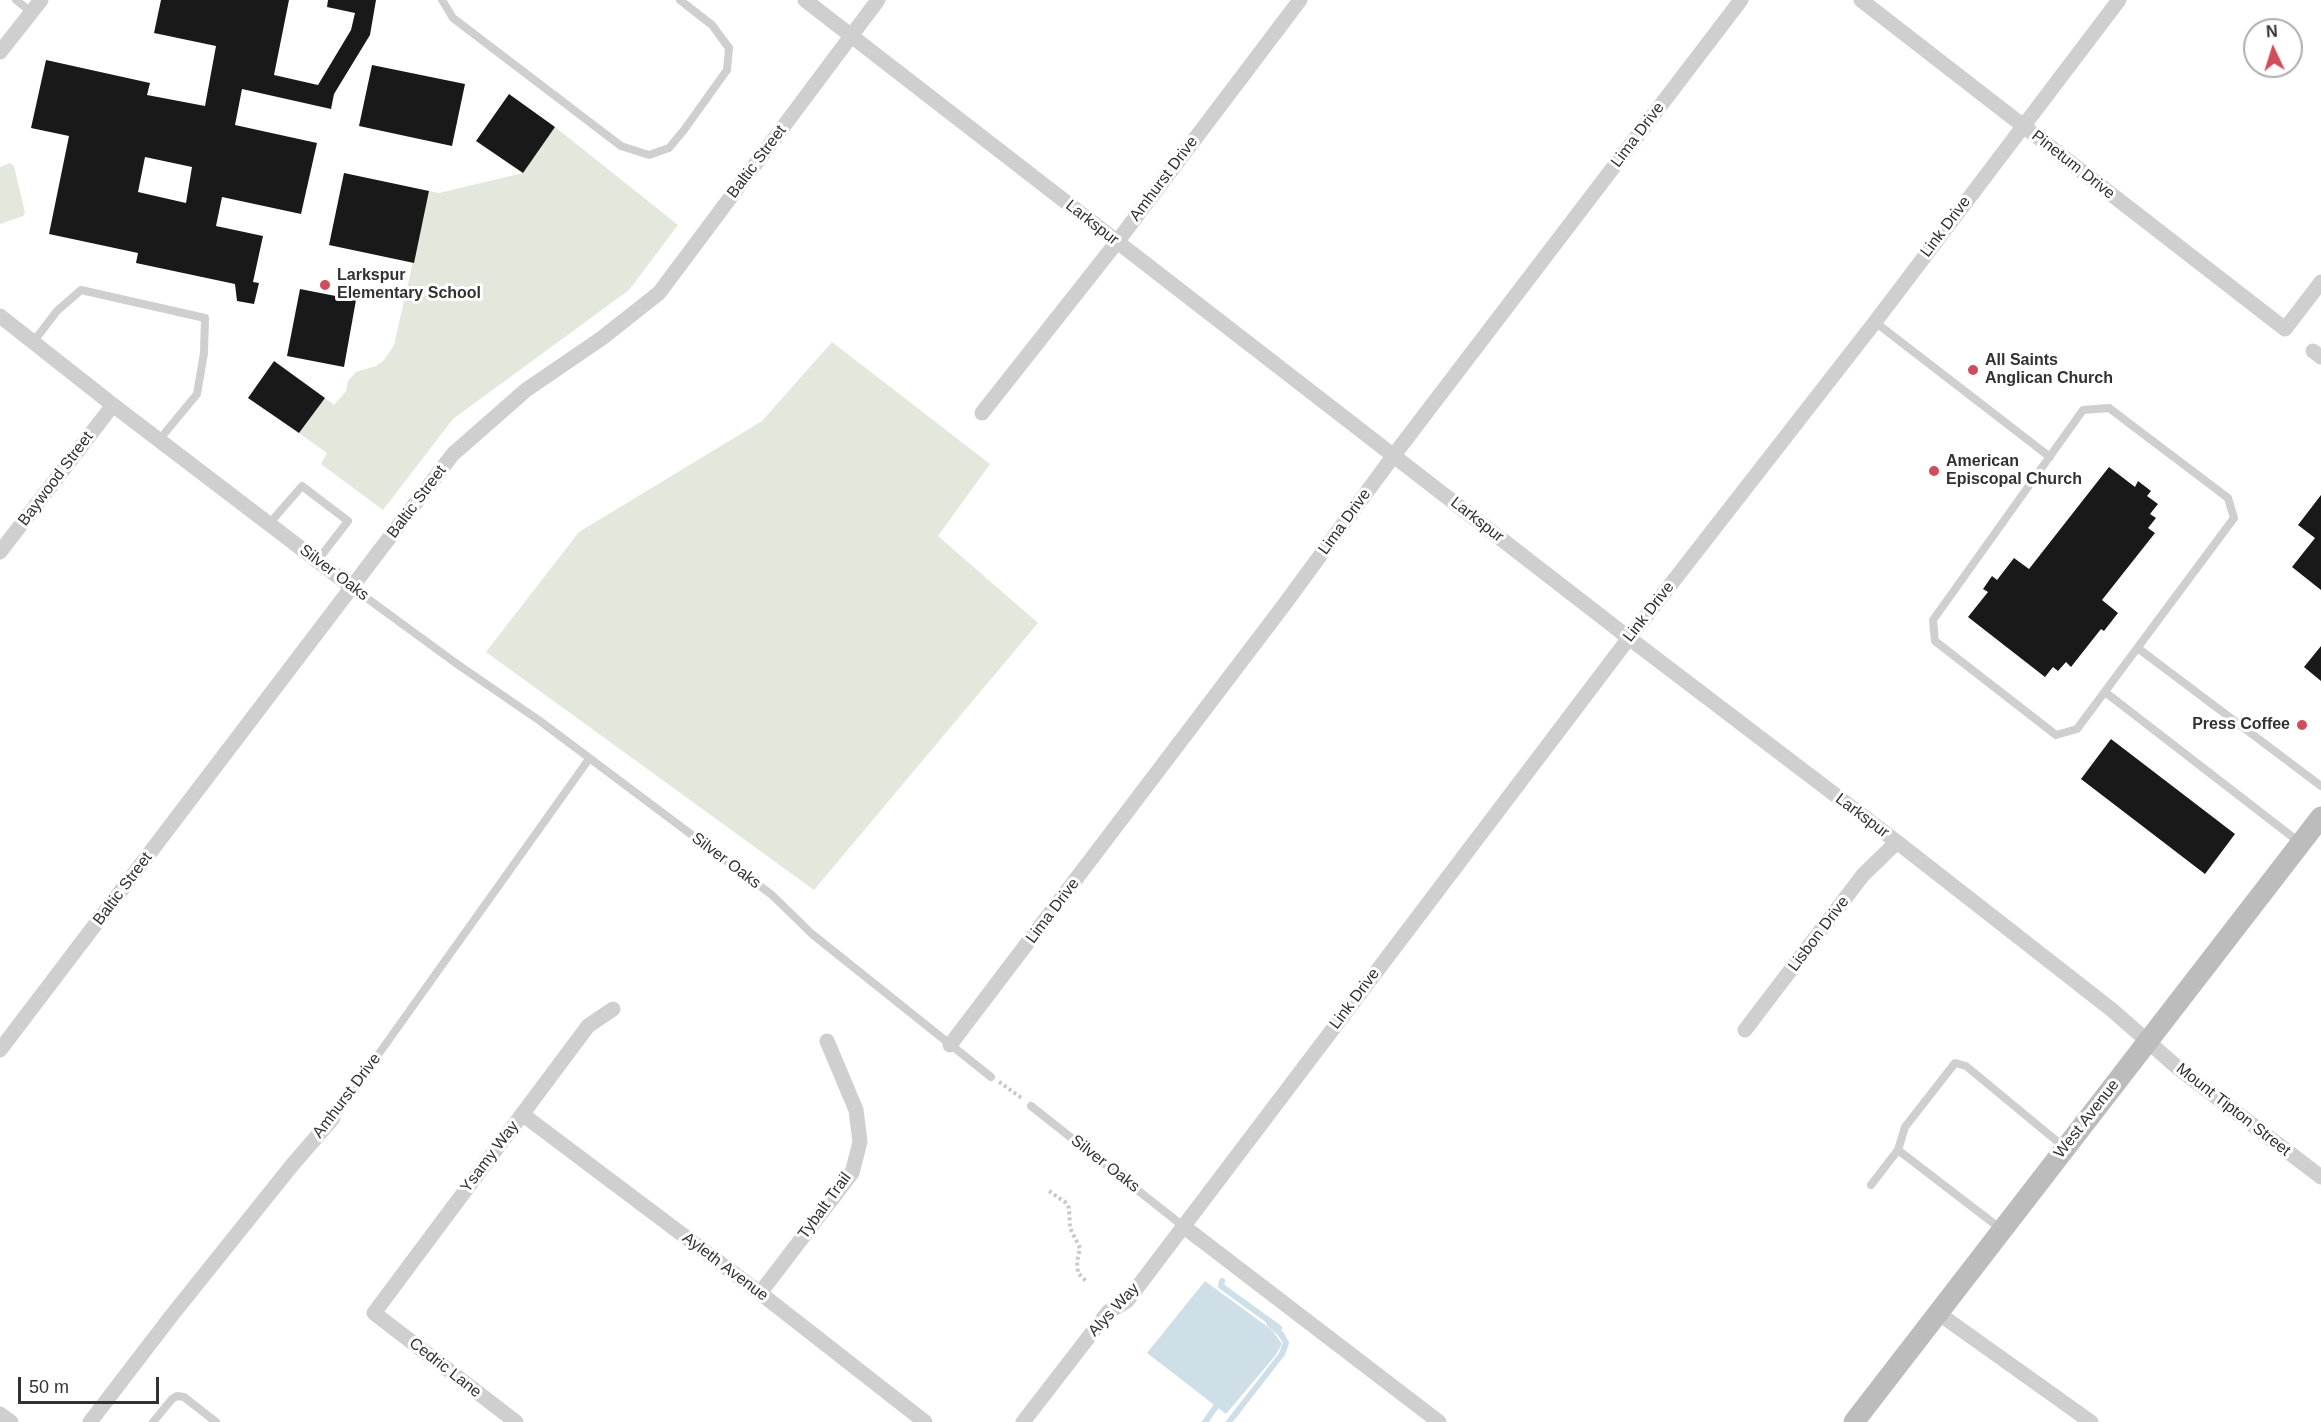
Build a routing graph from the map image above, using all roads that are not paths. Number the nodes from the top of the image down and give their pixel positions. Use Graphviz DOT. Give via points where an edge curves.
graph roads {
  1 [pos="16,0"];
  2 [pos="442,0"];
  3 [pos="680,0"];
  4 [pos="806,0"];
  5 [pos="878,0"];
  6 [pos="1300,0"];
  7 [pos="1741,0"];
  8 [pos="1861,0"];
  9 [pos="2119,0"];
  10 [pos="36,6"];
  11 [pos="851,35"];
  12 [pos="0,52"];
  13 [pos="2022,126"];
  14 [pos="1117,242"];
  15 [pos="2321,282"];
  16 [pos="0,316"];
  17 [pos="1875,322"];
  18 [pos="34,341"];
  19 [pos="113,405"];
  20 [pos="982,413"];
  21 [pos="159,440"];
  22 [pos="1394,455"];
  23 [pos="2050,457"];
  24 [pos="269,524"];
  25 [pos="0,552"];
  26 [pos="318,560"];
  27 [pos="353,588"];
  28 [pos="1629,638"];
  29 [pos="2139,649"];
  30 [pos="2105,692"];
  31 [pos="589,759"];
  32 [pos="2321,786"];
  33 [pos="2321,817"];
  34 [pos="1897,842"];
  35 [pos="2301,843"];
  36 [pos="614,1009"];
  37 [pos="1745,1030"];
  38 [pos="827,1041"];
  39 [pos="2147,1041"];
  40 [pos="950,1045"];
  41 [pos="0,1050"];
  42 [pos="991,1077"];
  43 [pos="1031,1106"];
  44 [pos="522,1114"];
  45 [pos="333,1118"];
  46 [pos="2065,1148"];
  47 [pos="1898,1150"];
  48 [pos="2321,1177"];
  49 [pos="1871,1185"];
  50 [pos="1183,1226"];
  51 [pos="2002,1230"];
  52 [pos="759,1293"];
  53 [pos="374,1313"];
  54 [pos="1938,1313"];
  55 [pos="0,1414"];
  56 [pos="11,1422"];
  57 [pos="90,1422"];
  58 [pos="153,1422"];
  59 [pos="216,1422"];
  60 [pos="516,1422"];
  61 [pos="925,1422"];
  62 [pos="1023,1422"];
  63 [pos="1439,1422"];
  64 [pos="1854,1422"];
  65 [pos="2091,1422"];
  1 -- 10 [label="lane"];
  2 -- 3 [label="lane" via="453,18 621,146 649,155 669,148 727,70 729,48 712,25"];
  4 -- 11 [label="street, Larkspur"];
  5 -- 11 [label="street, Baltic Street"];
  6 -- 14 [label="street, Amhurst Drive"];
  7 -- 22 [label="street, Lima Drive"];
  8 -- 13 [label="street, Pinetum Drive"];
  9 -- 13 [label="street, Link Drive"];
  10 -- 12 [label="street"];
  11 -- 14 [label="street, Larkspur"];
  11 -- 27 [label="street, Baltic Street" via="659,293 526,390 467,440"];
  13 -- 15 [label="street, Pinetum Drive" via="2285,329"];
  13 -- 17 [label="street, Link Drive"];
  14 -- 20 [label="street, Amhurst Drive"];
  14 -- 22 [label="street, Larkspur"];
  16 -- 18 [label="street, Silver Oaks"];
  17 -- 23 [label="lane"];
  17 -- 28 [label="street, Link Drive"];
  18 -- 19 [label="street, Silver Oaks"];
  18 -- 21 [label="lane" via="57,311 81,290 205,318 197,394"];
  19 -- 21 [label="street, Silver Oaks"];
  19 -- 25 [label="street, Baywood Street"];
  21 -- 24 [label="street, Silver Oaks"];
  22 -- 28 [label="street, Larkspur"];
  22 -- 40 [label="street, Lima Drive"];
  23 -- 29 [label="lane" via="2083,410 2109,408 2228,498 2234,518"];
  23 -- 30 [label="lane" via="1933,620 1935,641 2056,735 2077,729"];
  24 -- 26 [label="street, Silver Oaks"];
  24 -- 26 [label="lane" via="302,486 348,521"];
  26 -- 27 [label="street, Silver Oaks"];
  27 -- 31 [label="lane, Silver Oaks"];
  27 -- 41 [label="street, Baltic Street"];
  28 -- 34 [label="street, Larkspur"];
  28 -- 50 [label="street, Link Drive"];
  29 -- 30 [label="lane"];
  29 -- 32 [label="lane"];
  30 -- 35 [label="lane"];
  31 -- 40 [label="lane, Silver Oaks" via="772,895 812,934"];
  31 -- 45 [label="lane, Amhurst Drive"];
  33 -- 35 [label="main road, West Avenue"];
  34 -- 37 [label="street, Lisbon Drive" via="1863,875"];
  34 -- 39 [label="street, Larkspur"];
  35 -- 39 [label="main road, West Avenue"];
  36 -- 44 [label="street, Ysamy Way" via="588,1026"];
  38 -- 52 [label="street, Tybalt Trail" via="856,1110 860,1142 852,1173"];
  39 -- 46 [label="main road, West Avenue"];
  39 -- 48 [label="street, Mount Tipton Street"];
  40 -- 42 [label="lane, Silver Oaks"];
  43 -- 50 [label="lane, Silver Oaks"];
  44 -- 52 [label="street, Ayleth Avenue"];
  44 -- 53 [label="street, Ysamy Way"];
  45 -- 57 [label="street, Amhurst Drive" via="186,1297"];
  46 -- 47 [label="lane" via="1966,1066 1955,1063 1905,1127"];
  46 -- 51 [label="main road, West Avenue"];
  47 -- 49 [label="lane"];
  47 -- 51 [label="lane"];
  50 -- 62 [label="street, Alys Way" via="1127,1301 1108,1312"];
  50 -- 63 [label="street, Silver Oaks"];
  51 -- 54 [label="main road, West Avenue"];
  52 -- 61 [label="street, Ayleth Avenue"];
  53 -- 60 [label="street, Cedric Lane"];
  54 -- 64 [label="main road, West Avenue"];
  54 -- 65 [label="street"];
  55 -- 56 [label="street"];
  58 -- 59 [label="lane" via="177,1396 184,1397"];
}
